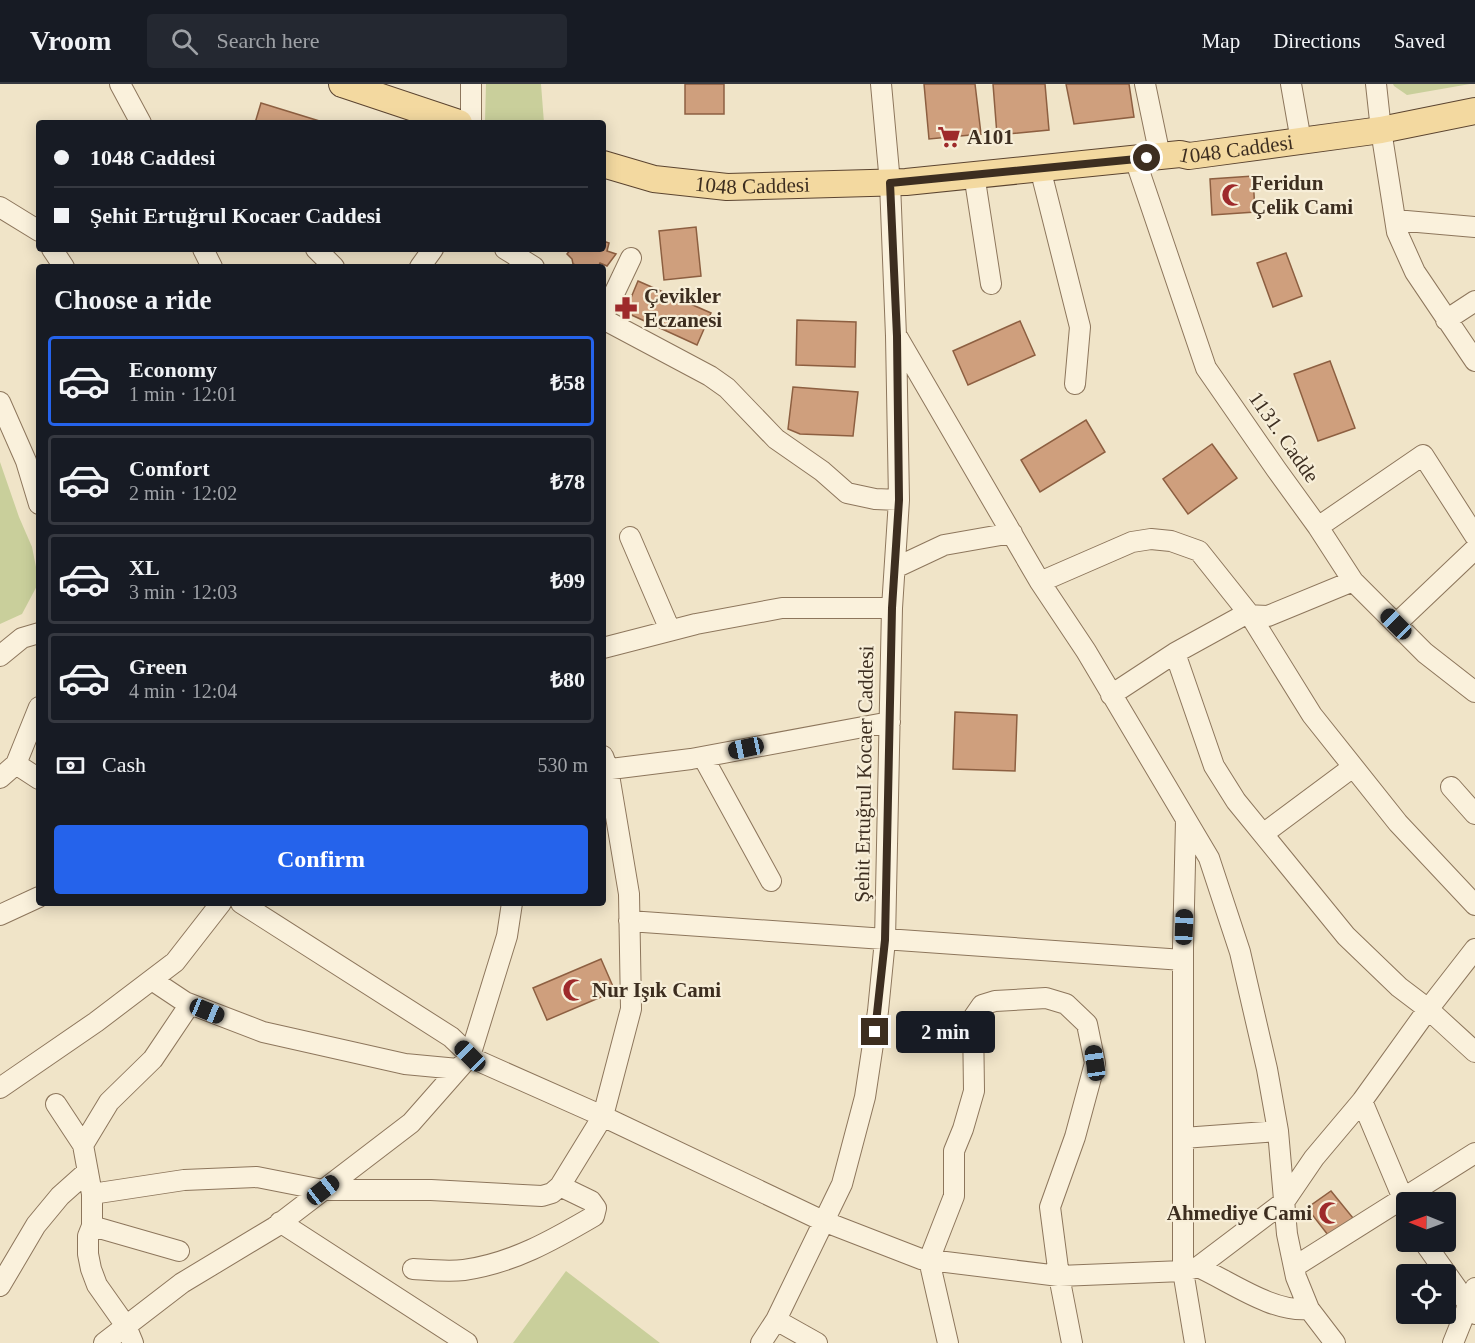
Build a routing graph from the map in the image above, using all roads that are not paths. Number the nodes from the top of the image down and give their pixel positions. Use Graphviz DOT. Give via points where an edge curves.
graph roads {
  1 [pos="120,84"];
  2 [pos="342,84"];
  3 [pos="471,84"];
  4 [pos="881,84"];
  5 [pos="1145,84"];
  6 [pos="1291,84"];
  7 [pos="1376,84"];
  8 [pos="1475,111"];
  9 [pos="139,120"];
  10 [pos="450,120"];
  11 [pos="471,120"];
  12 [pos="1381,130"];
  13 [pos="1301,141"];
  14 [pos="1147,158"];
  15 [pos="606,165"];
  16 [pos="1040,168"];
  17 [pos="974,174"];
  18 [pos="890,183"];
  19 [pos="0,207"];
  20 [pos="1395,220"];
  21 [pos="1475,227"];
  22 [pos="36,229"];
  23 [pos="319,252"];
  24 [pos="510,252"];
  25 [pos="631,258"];
  26 [pos="331,264"];
  27 [pos="529,264"];
  28 [pos="991,284"];
  29 [pos="1475,301"];
  30 [pos="606,312"];
  31 [pos="606,320"];
  32 [pos="1446,320"];
  33 [pos="897,336"];
  34 [pos="1475,361"];
  35 [pos="1075,384"];
  36 [pos="0,402"];
  37 [pos="33,459"];
  38 [pos="36,482"];
  39 [pos="899,500"];
  40 [pos="1318,527"];
  41 [pos="1012,533"];
  42 [pos="1475,536"];
  43 [pos="630,537"];
  44 [pos="1475,549"];
  45 [pos="895,568"];
  46 [pos="1353,581"];
  47 [pos="1041,582"];
  48 [pos="892,608"];
  49 [pos="1250,615"];
  50 [pos="1396,624"];
  51 [pos="670,630"];
  52 [pos="36,634"];
  53 [pos="606,647"];
  54 [pos="1175,653"];
  55 [pos="0,656"];
  56 [pos="1475,692"];
  57 [pos="1111,695"];
  58 [pos="36,714"];
  59 [pos="890,722"];
  60 [pos="703,757"];
  61 [pos="16,764"];
  62 [pos="606,765"];
  63 [pos="1353,767"];
  64 [pos="606,770"];
  65 [pos="36,777"];
  66 [pos="0,778"];
  67 [pos="1451,787"];
  68 [pos="1475,814"];
  69 [pos="1186,820"];
  70 [pos="1263,834"];
  71 [pos="771,881"];
  72 [pos="36,898"];
  73 [pos="1475,905"];
  74 [pos="217,906"];
  75 [pos="246,906"];
  76 [pos="512,906"];
  77 [pos="0,915"];
  78 [pos="629,921"];
  79 [pos="885,940"];
  80 [pos="1183,960"];
  81 [pos="1471,964"];
  82 [pos="152,980"];
  83 [pos="190,1004"];
  84 [pos="1428,1009"];
  85 [pos="1475,1052"];
  86 [pos="464,1062"];
  87 [pos="0,1088"];
  88 [pos="1362,1101"];
  89 [pos="56,1104"];
  90 [pos="603,1116"];
  91 [pos="1278,1131"];
  92 [pos="1184,1138"];
  93 [pos="83,1145"];
  94 [pos="1475,1153"];
  95 [pos="88,1171"];
  96 [pos="560,1186"];
  97 [pos="323,1190"];
  98 [pos="1400,1192"];
  99 [pos="1420,1192"];
  100 [pos="92,1194"];
  101 [pos="1284,1202"];
  102 [pos="1396,1208"];
  103 [pos="823,1221"];
  104 [pos="280,1222"];
  105 [pos="92,1226"];
  106 [pos="179,1251"];
  107 [pos="1432,1252"];
  108 [pos="929,1260"];
  109 [pos="1294,1267"];
  110 [pos="413,1269"];
  111 [pos="1191,1269"];
  112 [pos="1059,1276"];
  113 [pos="0,1286"];
  114 [pos="1473,1303"];
  115 [pos="1310,1309"];
  116 [pos="776,1320"];
  117 [pos="130,1334"];
  118 [pos="105,1343"];
  119 [pos="467,1343"];
  120 [pos="761,1343"];
  121 [pos="817,1343"];
  122 [pos="948,1343"];
  123 [pos="1072,1343"];
  124 [pos="1195,1343"];
  125 [pos="1335,1343"];
  126 [pos="1453,1343"];
  1 -- 9 [label="street"];
  2 -- 10 [label="main road"];
  3 -- 11 [label="street"];
  4 -- 18 [label="street, Şehit Ertuğrul Kocaer Caddesi"];
  5 -- 14 [label="street, 1131. Cadde"];
  6 -- 13 [label="street"];
  7 -- 12 [label="street"];
  8 -- 12 [label="main road, 1048 Caddesi"];
  12 -- 13 [label="main road, 1048 Caddesi"];
  12 -- 20 [label="street"];
  13 -- 14 [label="main road, 1048 Caddesi"];
  14 -- 16 [label="main road, 1048 Caddesi"];
  14 -- 40 [label="street, 1131. Cadde" via="1206,368"];
  15 -- 18 [label="main road, 1048 Caddesi" via="654,178 727,188"];
  16 -- 17 [label="main road, 1048 Caddesi"];
  16 -- 35 [label="street" via="1080,327"];
  17 -- 18 [label="main road, 1048 Caddesi"];
  17 -- 28 [label="street"];
  18 -- 33 [label="street, Şehit Ertuğrul Kocaer Caddesi"];
  19 -- 22 [label="street"];
  20 -- 21 [label="street"];
  20 -- 32 [label="street" via="1415,272"];
  23 -- 26 [label="street"];
  24 -- 27 [label="street"];
  25 -- 30 [label="street"];
  29 -- 32 [label="street"];
  31 -- 39 [label="street" via="727,388 776,439 847,493"];
  32 -- 34 [label="street"];
  33 -- 39 [label="street, Şehit Ertuğrul Kocaer Caddesi"];
  33 -- 41 [label="street"];
  36 -- 37 [label="street"];
  37 -- 38 [label="street"];
  39 -- 45 [label="street, Şehit Ertuğrul Kocaer Caddesi"];
  40 -- 42 [label="street" via="1423,455"];
  40 -- 46 [label="street, 1131. Cadde"];
  41 -- 45 [label="street" via="944,545"];
  41 -- 47 [label="street"];
  43 -- 51 [label="street"];
  44 -- 50 [label="street"];
  45 -- 48 [label="street, Şehit Ertuğrul Kocaer Caddesi"];
  46 -- 49 [label="street" via="1268,616"];
  46 -- 50 [label="street, 1131. Cadde"];
  47 -- 49 [label="street" via="1132,542 1171,541 1199,551"];
  47 -- 57 [label="street"];
  48 -- 51 [label="street" via="782,608"];
  48 -- 59 [label="street, Şehit Ertuğrul Kocaer Caddesi"];
  49 -- 54 [label="street"];
  49 -- 63 [label="street" via="1312,715"];
  50 -- 56 [label="street, 1131. Cadde" via="1425,653"];
  51 -- 53 [label="street"];
  52 -- 55 [label="street" via="22,638"];
  54 -- 57 [label="street"];
  54 -- 70 [label="street" via="1214,766"];
  57 -- 69 [label="street"];
  58 -- 61 [label="street"];
  59 -- 60 [label="street"];
  59 -- 79 [label="street, Şehit Ertuğrul Kocaer Caddesi"];
  60 -- 62 [label="street"];
  60 -- 71 [label="street"];
  61 -- 65 [label="street"];
  61 -- 66 [label="street"];
  63 -- 70 [label="street"];
  63 -- 73 [label="street" via="1398,823"];
  64 -- 78 [label="street" via="629,894"];
  67 -- 68 [label="street"];
  69 -- 80 [label="street"];
  69 -- 91 [label="street" via="1209,858 1240,952"];
  70 -- 84 [label="street" via="1346,936"];
  72 -- 77 [label="street"];
  74 -- 82 [label="street" via="175,962"];
  75 -- 86 [label="street" via="452,1037"];
  76 -- 86 [label="street" via="507,936"];
  78 -- 79 [label="street"];
  78 -- 90 [label="street" via="631,1010"];
  79 -- 80 [label="street"];
  79 -- 103 [label="street, Şehit Ertuğrul Kocaer Caddesi" via="865,1096 842,1184"];
  80 -- 92 [label="street"];
  81 -- 84 [label="street"];
  82 -- 83 [label="street"];
  82 -- 87 [label="street"];
  83 -- 86 [label="street" via="263,1032 405,1064"];
  83 -- 93 [label="street" via="153,1059 109,1102"];
  84 -- 85 [label="street"];
  84 -- 88 [label="street"];
  86 -- 90 [label="street" via="474,1059"];
  86 -- 97 [label="street" via="411,1122"];
  88 -- 98 [label="street"];
  88 -- 101 [label="street" via="1314,1158"];
  89 -- 93 [label="street"];
  90 -- 96 [label="street"];
  90 -- 103 [label="street"];
  91 -- 92 [label="street"];
  91 -- 101 [label="street"];
  92 -- 111 [label="street"];
  93 -- 95 [label="street"];
  94 -- 99 [label="street"];
  95 -- 100 [label="street"];
  95 -- 113 [label="street" via="36,1225"];
  96 -- 97 [label="street" via="542,1196"];
  96 -- 110 [label="street" via="591,1201 596,1208 594,1216 544,1245 501,1262 462,1270"];
  97 -- 100 [label="street" via="257,1177 184,1180"];
  97 -- 104 [label="street"];
  100 -- 105 [label="street"];
  101 -- 109 [label="street"];
  101 -- 111 [label="street"];
  102 -- 109 [label="street"];
  103 -- 108 [label="street"];
  103 -- 116 [label="street, Şehit Ertuğrul Kocaer Caddesi"];
  104 -- 117 [label="street" via="182,1283"];
  104 -- 119 [label="street"];
  105 -- 106 [label="street"];
  105 -- 117 [label="street" via="88,1236 91,1269 97,1285"];
  107 -- 114 [label="street"];
  108 -- 112 [label="street"];
  108 -- 112 [label="street" via="954,1196 954,1151 974,1091 974,1018 982,1005 995,1001 1046,998 1066,1004 1087,1024 1095,1063 1075,1137 1050,1206"];
  108 -- 122 [label="street"];
  109 -- 115 [label="street"];
  111 -- 112 [label="street"];
  111 -- 115 [label="street" via="1272,1304"];
  111 -- 124 [label="street"];
  112 -- 123 [label="street"];
  114 -- 126 [label="street"];
  115 -- 125 [label="street"];
  116 -- 120 [label="street, Şehit Ertuğrul Kocaer Caddesi"];
  116 -- 121 [label="street"];
  117 -- 118 [label="street"];
}
